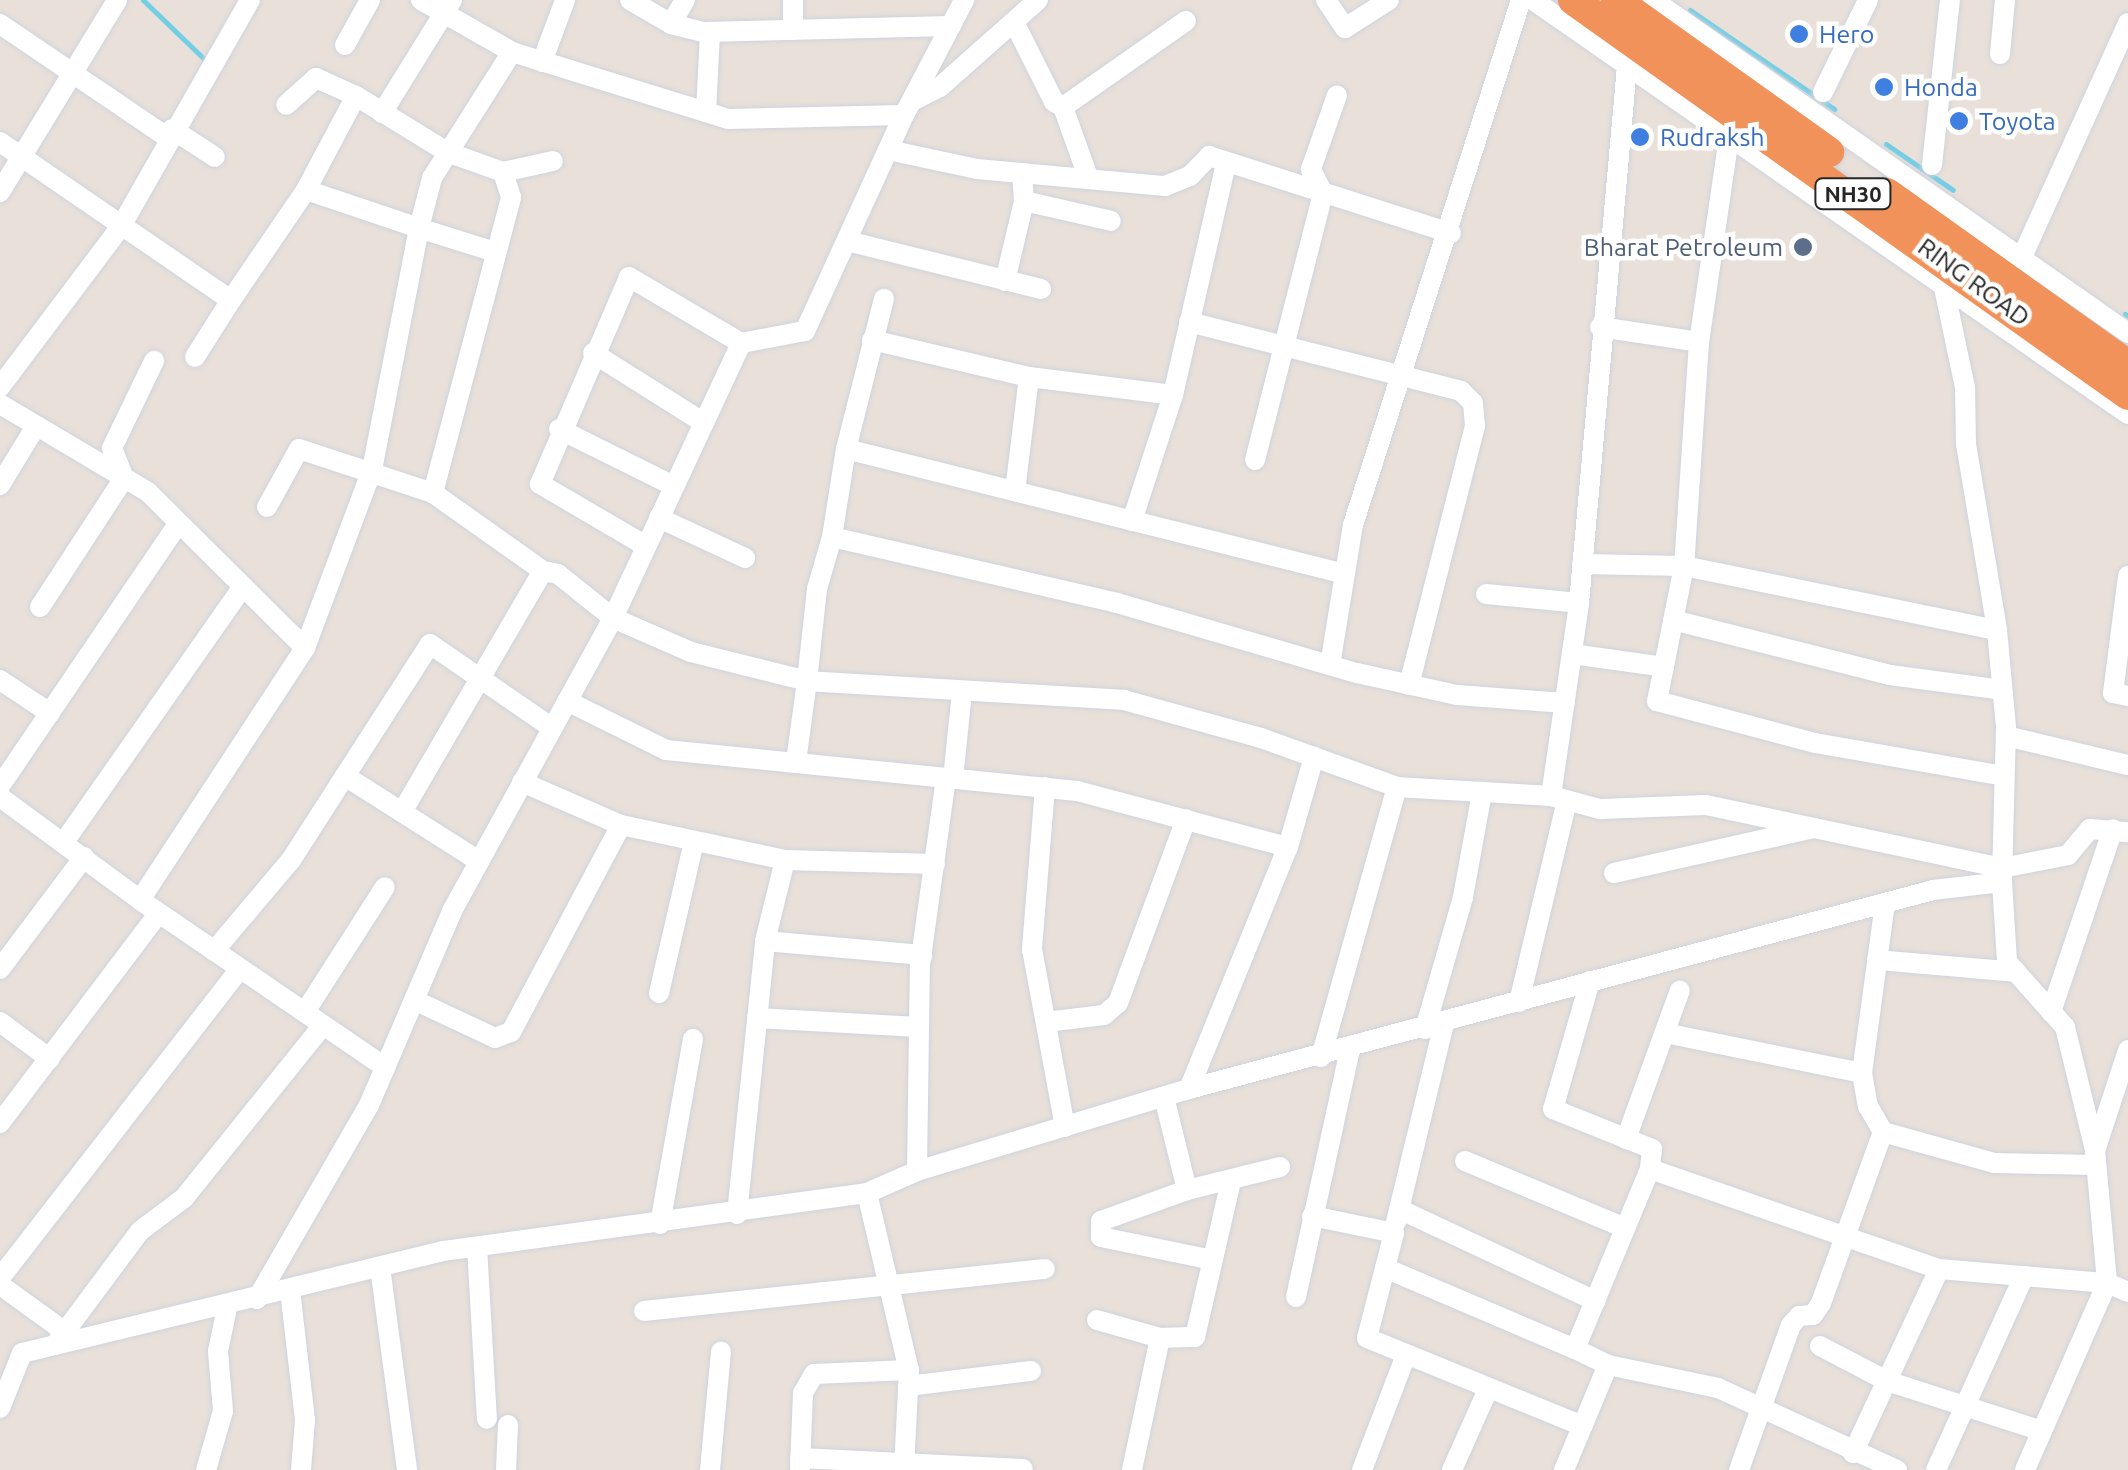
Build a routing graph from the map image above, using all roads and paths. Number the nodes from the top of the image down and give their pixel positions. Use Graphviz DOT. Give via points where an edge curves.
graph roads {
  1 [pos="116,0"];
  2 [pos="250,0"];
  3 [pos="370,0"];
  4 [pos="422,0"];
  5 [pos="565,0"];
  6 [pos="630,0"];
  7 [pos="686,0"];
  8 [pos="793,0"];
  9 [pos="964,0"];
  10 [pos="1038,0"];
  11 [pos="1326,0"];
  12 [pos="1389,0"];
  13 [pos="1522,0"];
  14 [pos="1533,0"];
  15 [pos="1573,0"];
  16 [pos="1616,0"];
  17 [pos="1653,0"];
  18 [pos="1868,0"];
  19 [pos="1950,0"];
  20 [pos="2005,0"];
  21 [pos="448,6"];
  22 [pos="1186,21"];
  23 [pos="1014,22"];
  24 [pos="2128,23"];
  25 [pos="0,24"];
  26 [pos="672,24"];
  27 [pos="950,26"];
  28 [pos="793,30"];
  29 [pos="710,32"];
  30 [pos="345,45"];
  31 [pos="512,52"];
  32 [pos="2000,54"];
  33 [pos="542,62"];
  34 [pos="1627,66"];
  35 [pos="70,75"];
  36 [pos="1823,92"];
  37 [pos="1337,95"];
  38 [pos="356,96"];
  39 [pos="286,105"];
  40 [pos="1063,106"];
  41 [pos="909,108"];
  42 [pos="706,112"];
  43 [pos="382,113"];
  44 [pos="170,133"];
  45 [pos="1729,137"];
  46 [pos="0,142"];
  47 [pos="888,150"];
  48 [pos="448,152"];
  49 [pos="215,156"];
  50 [pos="20,158"];
  51 [pos="553,160"];
  52 [pos="1226,163"];
  53 [pos="1932,165"];
  54 [pos="503,172"];
  55 [pos="1022,173"];
  56 [pos="1087,174"];
  57 [pos="306,190"];
  58 [pos="0,192"];
  59 [pos="1323,193"];
  60 [pos="1024,202"];
  61 [pos="1111,221"];
  62 [pos="120,228"];
  63 [pos="419,228"];
  64 [pos="1451,234"];
  65 [pos="847,241"];
  66 [pos="495,252"];
  67 [pos="2024,252"];
  68 [pos="1005,280"];
  69 [pos="1943,283"];
  70 [pos="1041,289"];
  71 [pos="231,300"];
  72 [pos="884,300"];
  73 [pos="1189,322"];
  74 [pos="1600,327"];
  75 [pos="2128,334"];
  76 [pos="872,340"];
  77 [pos="741,342"];
  78 [pos="1700,342"];
  79 [pos="1286,348"];
  80 [pos="593,353"];
  81 [pos="194,356"];
  82 [pos="154,361"];
  83 [pos="2128,364"];
  84 [pos="1029,377"];
  85 [pos="1401,379"];
  86 [pos="0,388"];
  87 [pos="1172,394"];
  88 [pos="2128,395"];
  89 [pos="0,404"];
  90 [pos="2128,414"];
  91 [pos="704,423"];
  92 [pos="36,426"];
  93 [pos="559,429"];
  94 [pos="846,449"];
  95 [pos="1255,460"];
  96 [pos="372,470"];
  97 [pos="124,478"];
  98 [pos="0,485"];
  99 [pos="674,486"];
  100 [pos="1015,492"];
  101 [pos="433,493"];
  102 [pos="267,508"];
  103 [pos="660,518"];
  104 [pos="1132,520"];
  105 [pos="179,523"];
  106 [pos="832,538"];
  107 [pos="646,546"];
  108 [pos="745,558"];
  109 [pos="1582,564"];
  110 [pos="1684,566"];
  111 [pos="543,570"];
  112 [pos="1345,574"];
  113 [pos="2128,576"];
  114 [pos="242,586"];
  115 [pos="1486,594"];
  116 [pos="1580,602"];
  117 [pos="40,607"];
  118 [pos="613,618"];
  119 [pos="1673,620"];
  120 [pos="1997,630"];
  121 [pos="306,648"];
  122 [pos="1572,654"];
  123 [pos="1330,665"];
  124 [pos="1664,667"];
  125 [pos="479,675"];
  126 [pos="0,680"];
  127 [pos="806,681"];
  128 [pos="1409,685"];
  129 [pos="2002,690"];
  130 [pos="962,692"];
  131 [pos="2128,696"];
  132 [pos="567,701"];
  133 [pos="1564,704"];
  134 [pos="50,713"];
  135 [pos="552,728"];
  136 [pos="2006,736"];
  137 [pos="1314,757"];
  138 [pos="796,762"];
  139 [pos="2128,764"];
  140 [pos="345,776"];
  141 [pos="2004,776"];
  142 [pos="950,779"];
  143 [pos="522,782"];
  144 [pos="0,786"];
  145 [pos="1397,787"];
  146 [pos="1044,788"];
  147 [pos="1482,792"];
  148 [pos="0,796"];
  149 [pos="1559,799"];
  150 [pos="402,812"];
  151 [pos="1186,819"];
  152 [pos="621,825"];
  153 [pos="1816,828"];
  154 [pos="2121,831"];
  155 [pos="694,841"];
  156 [pos="64,842"];
  157 [pos="1288,847"];
  158 [pos="84,857"];
  159 [pos="785,860"];
  160 [pos="479,861"];
  161 [pos="935,864"];
  162 [pos="1614,873"];
  163 [pos="2002,875"];
  164 [pos="385,886"];
  165 [pos="140,900"];
  166 [pos="1884,903"];
  167 [pos="159,913"];
  168 [pos="764,941"];
  169 [pos="214,950"];
  170 [pos="922,955"];
  171 [pos="1877,960"];
  172 [pos="0,969"];
  173 [pos="240,969"];
  174 [pos="2016,972"];
  175 [pos="1590,981"];
  176 [pos="1680,990"];
  177 [pos="659,993"];
  178 [pos="414,1000"];
  179 [pos="1518,1002"];
  180 [pos="305,1012"];
  181 [pos="2051,1012"];
  182 [pos="757,1018"];
  183 [pos="0,1022"];
  184 [pos="1046,1022"];
  185 [pos="323,1025"];
  186 [pos="1435,1026"];
  187 [pos="918,1027"];
  188 [pos="1664,1032"];
  189 [pos="693,1039"];
  190 [pos="1350,1050"];
  191 [pos="2128,1050"];
  192 [pos="1321,1057"];
  193 [pos="50,1059"];
  194 [pos="386,1066"];
  195 [pos="1862,1073"];
  196 [pos="1189,1090"];
  197 [pos="1164,1097"];
  198 [pos="0,1123"];
  199 [pos="1065,1126"];
  200 [pos="1883,1132"];
  201 [pos="1626,1138"];
  202 [pos="2096,1158"];
  203 [pos="1465,1161"];
  204 [pos="1280,1167"];
  205 [pos="1650,1169"];
  206 [pos="917,1172"];
  207 [pos="1231,1181"];
  208 [pos="1187,1190"];
  209 [pos="867,1193"];
  210 [pos="1399,1209"];
  211 [pos="736,1214"];
  212 [pos="1312,1216"];
  213 [pos="660,1224"];
  214 [pos="1625,1228"];
  215 [pos="1394,1234"];
  216 [pos="1846,1236"];
  217 [pos="477,1247"];
  218 [pos="1213,1260"];
  219 [pos="380,1267"];
  220 [pos="1385,1268"];
  221 [pos="1046,1269"];
  222 [pos="1940,1269"];
  223 [pos="2024,1276"];
  224 [pos="0,1281"];
  225 [pos="889,1284"];
  226 [pos="2107,1284"];
  227 [pos="290,1290"];
  228 [pos="2128,1292"];
  229 [pos="1296,1297"];
  230 [pos="256,1299"];
  231 [pos="1595,1301"];
  232 [pos="227,1308"];
  233 [pos="644,1311"];
  234 [pos="1097,1320"];
  235 [pos="1160,1338"];
  236 [pos="65,1339"];
  237 [pos="1820,1346"];
  238 [pos="1575,1349"];
  239 [pos="721,1352"];
  240 [pos="22,1353"];
  241 [pos="1406,1354"];
  242 [pos="0,1360"];
  243 [pos="1608,1366"];
  244 [pos="1031,1371"];
  245 [pos="909,1378"];
  246 [pos="1886,1381"];
  247 [pos="1488,1389"];
  248 [pos="1964,1407"];
  249 [pos="0,1408"];
  250 [pos="1763,1410"];
  251 [pos="487,1419"];
  252 [pos="508,1424"];
  253 [pos="1583,1426"];
  254 [pos="2042,1431"];
  255 [pos="1852,1453"];
  256 [pos="800,1464"];
  257 [pos="904,1467"];
  258 [pos="1022,1469"];
  259 [pos="206,1470"];
  260 [pos="301,1470"];
  261 [pos="407,1470"];
  262 [pos="506,1470"];
  263 [pos="710,1470"];
  264 [pos="1132,1470"];
  265 [pos="1362,1470"];
  266 [pos="1452,1470"];
  267 [pos="1564,1470"];
  268 [pos="1739,1470"];
  269 [pos="1897,1470"];
  270 [pos="1936,1470"];
  271 [pos="2025,1470"];
  1 -- 35 [label="street"];
  2 -- 44 [label="street"];
  3 -- 30 [label="street"];
  4 -- 21 [label="street"];
  5 -- 33 [label="street" via="555,12"];
  6 -- 26 [label="street"];
  7 -- 26 [label="street"];
  8 -- 28 [label="street"];
  9 -- 27 [label="street"];
  10 -- 23 [label="street"];
  11 -- 12 [label="street" via="1346,28"];
  13 -- 64 [label="street"];
  14 -- 34 [label="street"];
  15 -- 88 [label="highway, RING ROAD / NH30"];
  16 -- 83 [label="highway, RING ROAD / NH30"];
  17 -- 67 [label="street"];
  18 -- 36 [label="street"];
  19 -- 53 [label="street"];
  20 -- 32 [label="street"];
  21 -- 31 [label="street"];
  21 -- 43 [label="street"];
  22 -- 40 [label="street"];
  23 -- 40 [label="street" via="1054,102"];
  23 -- 41 [label="street"];
  24 -- 67 [label="street"];
  25 -- 35 [label="street"];
  26 -- 29 [label="street"];
  27 -- 28 [label="street"];
  27 -- 41 [label="street"];
  28 -- 29 [label="street"];
  29 -- 42 [label="street"];
  31 -- 33 [label="street"];
  31 -- 48 [label="street"];
  33 -- 42 [label="street"];
  34 -- 45 [label="street"];
  34 -- 74 [label="street"];
  35 -- 44 [label="street"];
  35 -- 50 [label="street"];
  37 -- 59 [label="street" via="1311,169"];
  38 -- 39 [label="street" via="316,78"];
  38 -- 43 [label="street"];
  38 -- 57 [label="street"];
  40 -- 56 [label="street"];
  41 -- 42 [label="street" via="728,119"];
  41 -- 47 [label="street"];
  43 -- 48 [label="street"];
  44 -- 49 [label="street"];
  44 -- 62 [label="street"];
  45 -- 69 [label="street"];
  45 -- 78 [label="street"];
  46 -- 50 [label="street"];
  47 -- 55 [label="street"];
  47 -- 65 [label="street"];
  48 -- 54 [label="street"];
  48 -- 63 [label="street" via="432,178"];
  50 -- 58 [label="street"];
  50 -- 62 [label="street"];
  51 -- 54 [label="street"];
  52 -- 56 [label="street" via="1208,156 1190,176 1165,186"];
  52 -- 59 [label="street"];
  52 -- 73 [label="street"];
  54 -- 66 [label="street" via="512,197"];
  55 -- 56 [label="street"];
  55 -- 60 [label="street"];
  57 -- 63 [label="street"];
  57 -- 71 [label="street"];
  59 -- 64 [label="street"];
  59 -- 79 [label="street"];
  60 -- 61 [label="street"];
  60 -- 68 [label="street"];
  62 -- 71 [label="street"];
  62 -- 86 [label="street"];
  63 -- 66 [label="street"];
  63 -- 96 [label="street"];
  64 -- 85 [label="street"];
  65 -- 68 [label="street"];
  65 -- 77 [label="street" via="806,332"];
  66 -- 101 [label="street"];
  67 -- 75 [label="street"];
  68 -- 70 [label="street"];
  69 -- 90 [label="street"];
  69 -- 120 [label="street" via="1965,386 1966,444"];
  71 -- 81 [label="street"];
  72 -- 76 [label="street"];
  73 -- 79 [label="street"];
  73 -- 87 [label="street"];
  74 -- 78 [label="street"];
  74 -- 109 [label="street"];
  76 -- 84 [label="street"];
  76 -- 94 [label="street"];
  77 -- 80 [label="street" via="629,277"];
  77 -- 91 [label="street"];
  78 -- 110 [label="street"];
  79 -- 85 [label="street"];
  79 -- 95 [label="street"];
  80 -- 91 [label="street"];
  80 -- 93 [label="street"];
  82 -- 97 [label="street" via="112,448"];
  84 -- 87 [label="street"];
  84 -- 100 [label="street"];
  85 -- 112 [label="street"];
  85 -- 128 [label="street" via="1461,391 1474,404"];
  87 -- 104 [label="street"];
  89 -- 92 [label="street"];
  91 -- 99 [label="street"];
  92 -- 97 [label="street"];
  92 -- 98 [label="street"];
  93 -- 99 [label="street"];
  93 -- 107 [label="street" via="540,484"];
  94 -- 100 [label="street"];
  94 -- 106 [label="street"];
  96 -- 101 [label="street"];
  96 -- 102 [label="street" via="299,449"];
  96 -- 121 [label="street"];
  97 -- 105 [label="street"];
  97 -- 117 [label="street"];
  99 -- 103 [label="street"];
  100 -- 104 [label="street"];
  101 -- 111 [label="street"];
  103 -- 107 [label="street"];
  103 -- 108 [label="street"];
  104 -- 112 [label="street"];
  105 -- 114 [label="street"];
  105 -- 134 [label="street"];
  106 -- 123 [label="street" via="1117,602"];
  106 -- 127 [label="street" via="817,589"];
  107 -- 118 [label="street"];
  109 -- 110 [label="street"];
  109 -- 116 [label="street"];
  110 -- 119 [label="street"];
  110 -- 120 [label="street"];
  111 -- 118 [label="street" via="558,574"];
  111 -- 125 [label="street"];
  112 -- 123 [label="street"];
  113 -- 131 [label="street" via="2113,694"];
  114 -- 121 [label="street"];
  114 -- 156 [label="street"];
  115 -- 116 [label="street"];
  116 -- 122 [label="street"];
  118 -- 127 [label="street" via="691,652"];
  118 -- 132 [label="street"];
  119 -- 124 [label="street"];
  119 -- 129 [label="street" via="1890,675"];
  120 -- 129 [label="street"];
  121 -- 165 [label="street"];
  122 -- 124 [label="street"];
  122 -- 133 [label="street"];
  123 -- 128 [label="street"];
  124 -- 141 [label="street" via="1657,701 1815,744"];
  125 -- 135 [label="street"];
  125 -- 140 [label="street" via="430,644"];
  125 -- 150 [label="street"];
  126 -- 134 [label="street"];
  127 -- 130 [label="street"];
  127 -- 138 [label="street"];
  128 -- 133 [label="street"];
  129 -- 136 [label="street"];
  130 -- 137 [label="street" via="1124,700"];
  130 -- 142 [label="street"];
  132 -- 135 [label="street"];
  132 -- 138 [label="street" via="666,750"];
  133 -- 149 [label="street"];
  134 -- 144 [label="street"];
  135 -- 143 [label="street"];
  136 -- 139 [label="street"];
  136 -- 141 [label="street"];
  137 -- 145 [label="street"];
  137 -- 157 [label="street"];
  138 -- 142 [label="street"];
  140 -- 150 [label="street"];
  140 -- 169 [label="street" via="291,860"];
  141 -- 163 [label="street"];
  142 -- 146 [label="street"];
  142 -- 161 [label="street"];
  143 -- 152 [label="street"];
  143 -- 160 [label="street"];
  145 -- 147 [label="street"];
  145 -- 192 [label="street"];
  146 -- 151 [label="street"];
  146 -- 184 [label="street" via="1032,948"];
  147 -- 149 [label="street"];
  147 -- 186 [label="street"];
  148 -- 156 [label="street"];
  149 -- 153 [label="street" via="1600,810 1706,804"];
  149 -- 179 [label="street"];
  150 -- 160 [label="street"];
  151 -- 157 [label="street"];
  151 -- 184 [label="street" via="1118,1003 1104,1015"];
  152 -- 155 [label="street"];
  152 -- 178 [label="street" via="511,1032 494,1038"];
  153 -- 162 [label="street"];
  153 -- 163 [label="street"];
  154 -- 163 [label="street" via="2090,829 2068,854"];
  154 -- 181 [label="street"];
  155 -- 159 [label="street"];
  155 -- 177 [label="street"];
  156 -- 158 [label="street"];
  157 -- 196 [label="street"];
  158 -- 165 [label="street"];
  158 -- 172 [label="street"];
  159 -- 161 [label="street"];
  159 -- 168 [label="street"];
  160 -- 178 [label="street"];
  161 -- 170 [label="street"];
  163 -- 166 [label="street"];
  163 -- 174 [label="street" via="2007,962"];
  164 -- 180 [label="street"];
  165 -- 167 [label="street"];
  166 -- 171 [label="street"];
  166 -- 175 [label="street"];
  167 -- 169 [label="street"];
  167 -- 193 [label="street"];
  168 -- 170 [label="street"];
  168 -- 182 [label="street"];
  169 -- 173 [label="street"];
  170 -- 187 [label="street"];
  171 -- 174 [label="street"];
  171 -- 195 [label="street"];
  173 -- 180 [label="street"];
  173 -- 224 [label="street"];
  174 -- 181 [label="street"];
  175 -- 179 [label="street"];
  175 -- 201 [label="street" via="1553,1109"];
  176 -- 188 [label="street"];
  178 -- 194 [label="street"];
  179 -- 186 [label="street"];
  180 -- 185 [label="street"];
  181 -- 202 [label="street" via="2065,1027"];
  182 -- 187 [label="street"];
  182 -- 211 [label="street"];
  183 -- 193 [label="street"];
  184 -- 199 [label="street"];
  185 -- 194 [label="street"];
  185 -- 236 [label="street" via="184,1198 140,1232"];
  186 -- 190 [label="street"];
  186 -- 210 [label="street"];
  187 -- 206 [label="street"];
  188 -- 195 [label="street"];
  188 -- 201 [label="street"];
  189 -- 213 [label="street"];
  190 -- 192 [label="street"];
  190 -- 212 [label="street"];
  191 -- 202 [label="street"];
  192 -- 196 [label="street"];
  193 -- 198 [label="street"];
  194 -- 230 [label="street"];
  195 -- 200 [label="street" via="1868,1106"];
  196 -- 197 [label="street"];
  197 -- 199 [label="street"];
  197 -- 208 [label="street"];
  199 -- 206 [label="street"];
  200 -- 202 [label="street" via="1994,1163"];
  200 -- 216 [label="street"];
  201 -- 205 [label="street" via="1652,1149"];
  202 -- 226 [label="street"];
  203 -- 214 [label="street"];
  204 -- 207 [label="street"];
  205 -- 214 [label="street"];
  205 -- 216 [label="street"];
  206 -- 209 [label="street"];
  207 -- 208 [label="street"];
  207 -- 218 [label="street"];
  208 -- 218 [label="street" via="1101,1221 1101,1238"];
  209 -- 211 [label="street"];
  209 -- 225 [label="street"];
  210 -- 215 [label="street"];
  210 -- 231 [label="street"];
  211 -- 213 [label="street"];
  212 -- 215 [label="street"];
  212 -- 229 [label="street"];
  213 -- 217 [label="street"];
  214 -- 231 [label="street"];
  215 -- 220 [label="street"];
  216 -- 222 [label="street"];
  216 -- 250 [label="street" via="1813,1315 1791,1324"];
  217 -- 219 [label="street"];
  217 -- 251 [label="street"];
  218 -- 235 [label="street" via="1195,1337"];
  219 -- 227 [label="street"];
  219 -- 261 [label="street"];
  220 -- 238 [label="street"];
  220 -- 241 [label="street" via="1366,1338"];
  221 -- 225 [label="street"];
  222 -- 223 [label="street"];
  222 -- 246 [label="street"];
  223 -- 226 [label="street"];
  223 -- 248 [label="street"];
  224 -- 236 [label="street"];
  225 -- 233 [label="street"];
  225 -- 245 [label="street"];
  226 -- 228 [label="street"];
  226 -- 254 [label="street"];
  227 -- 230 [label="street"];
  227 -- 260 [label="street" via="304,1420"];
  230 -- 232 [label="street"];
  231 -- 238 [label="street"];
  232 -- 236 [label="street"];
  232 -- 259 [label="street" via="218,1352 222,1411"];
  234 -- 235 [label="street"];
  235 -- 264 [label="street"];
  236 -- 240 [label="street"];
  237 -- 246 [label="street"];
  238 -- 243 [label="street"];
  239 -- 263 [label="street"];
  240 -- 242 [label="street"];
  240 -- 249 [label="street"];
  241 -- 247 [label="street"];
  241 -- 265 [label="street"];
  243 -- 250 [label="street" via="1718,1388"];
  243 -- 253 [label="street"];
  244 -- 245 [label="street"];
  245 -- 256 [label="street" via="814,1374 803,1394"];
  245 -- 257 [label="street"];
  246 -- 248 [label="street"];
  246 -- 255 [label="street"];
  247 -- 253 [label="street"];
  247 -- 266 [label="street"];
  248 -- 254 [label="street"];
  248 -- 270 [label="street"];
  250 -- 255 [label="street"];
  250 -- 268 [label="street"];
  252 -- 262 [label="street"];
  253 -- 267 [label="street"];
  254 -- 271 [label="street"];
  255 -- 269 [label="street"];
  256 -- 257 [label="street"];
  257 -- 258 [label="street"];
}
